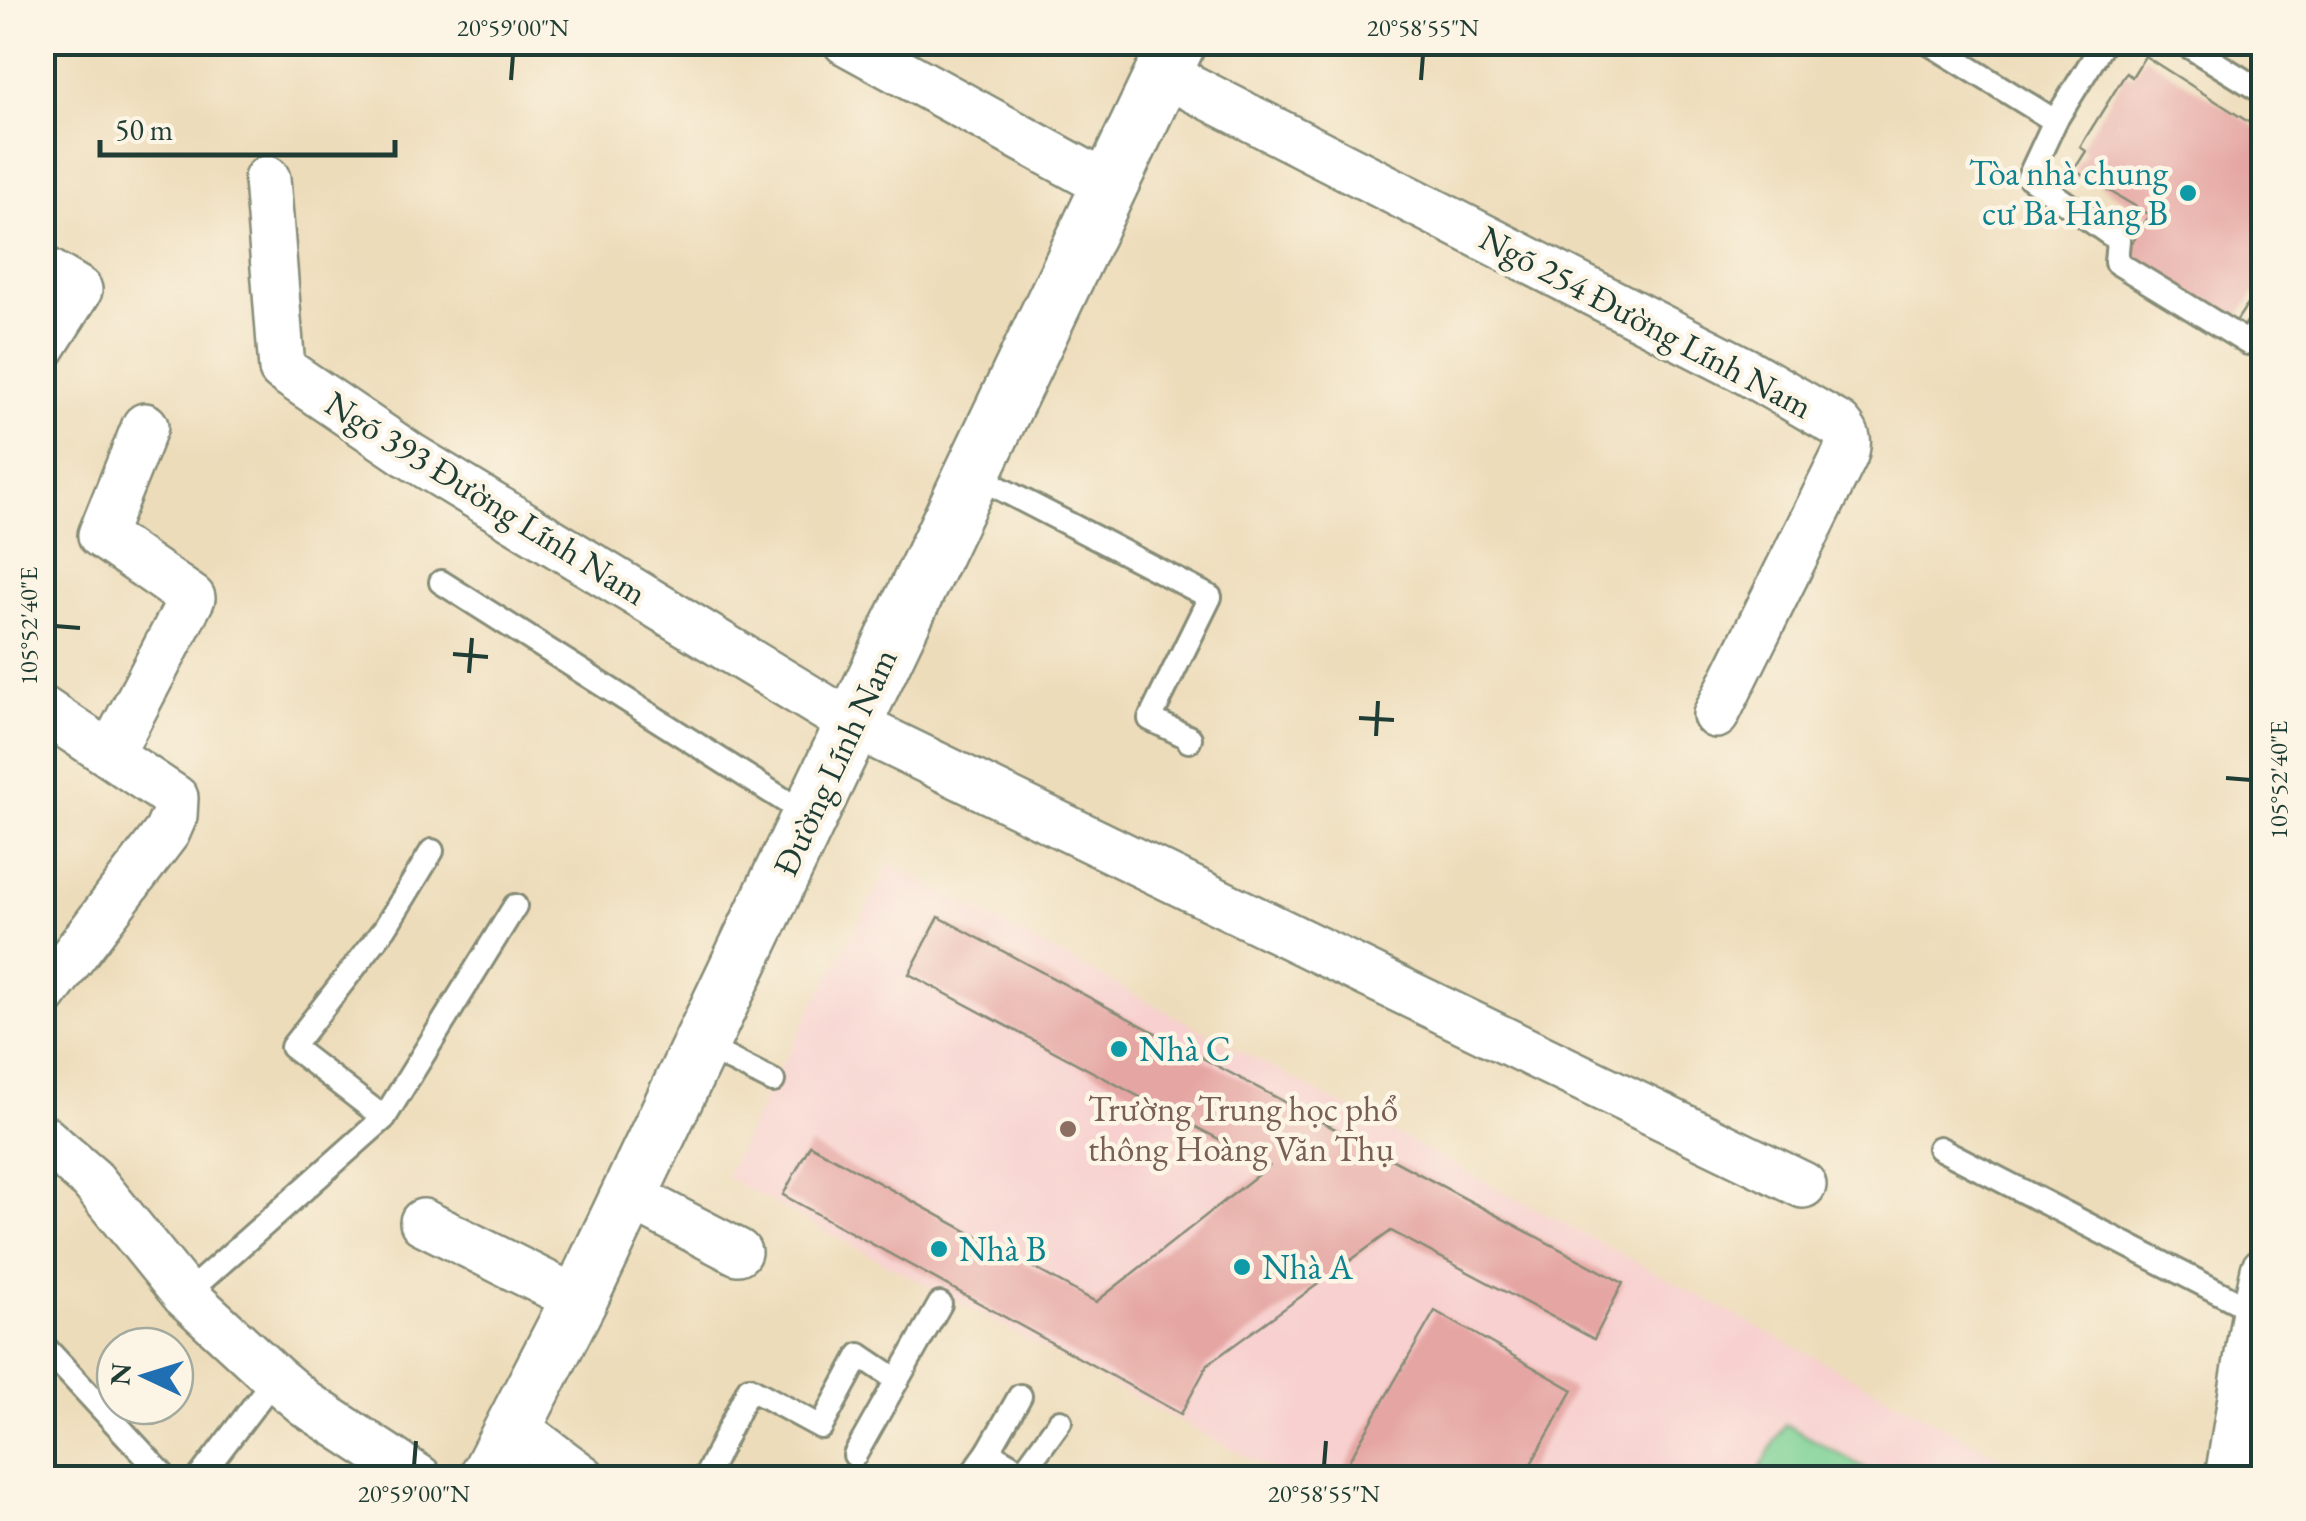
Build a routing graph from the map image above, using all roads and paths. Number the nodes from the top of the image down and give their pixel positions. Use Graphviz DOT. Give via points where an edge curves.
graph roads {
  1 [pos="846,42"];
  2 [pos="1927,42"];
  3 [pos="2104,42"];
  4 [pos="2182,42"];
  5 [pos="1171,58"];
  6 [pos="2264,93"];
  7 [pos="2055,121"];
  8 [pos="268,179"];
  9 [pos="1110,186"];
  10 [pos="42,268"];
  11 [pos="2264,319"];
  12 [pos="42,348"];
  13 [pos="145,426"];
  14 [pos="972,474"];
  15 [pos="440,582"];
  16 [pos="42,709"];
  17 [pos="1716,714"];
  18 [pos="852,724"];
  19 [pos="1188,741"];
  20 [pos="111,752"];
  21 [pos="809,816"];
  22 [pos="432,852"];
  23 [pos="515,906"];
  24 [pos="42,997"];
  25 [pos="701,1044"];
  26 [pos="773,1081"];
  27 [pos="384,1118"];
  28 [pos="42,1137"];
  29 [pos="1939,1148"];
  30 [pos="1803,1185"];
  31 [pos="628,1195"];
  32 [pos="423,1222"];
  33 [pos="738,1252"];
  34 [pos="2259,1291"];
  35 [pos="186,1296"];
  36 [pos="579,1300"];
  37 [pos="940,1304"];
  38 [pos="42,1344"];
  39 [pos="276,1378"];
  40 [pos="898,1380"];
  41 [pos="1020,1396"];
  42 [pos="1060,1421"];
  43 [pos="514,1428"];
  44 [pos="988,1452"];
  45 [pos="856,1455"];
  46 [pos="166,1478"];
  47 [pos="200,1478"];
  48 [pos="419,1478"];
  49 [pos="487,1478"];
  50 [pos="583,1478"];
  51 [pos="706,1478"];
  52 [pos="970,1478"];
  53 [pos="2228,1478"];
  1 -- 9 [label="street"];
  2 -- 7 [label="lane"];
  3 -- 7 [label="lane"];
  4 -- 6 [label="lane"];
  5 -- 9 [label="main road, Đường Lĩnh Nam"];
  5 -- 17 [label="street, Ngõ 254 Đường Lĩnh Nam" via="1840,425 1849,444"];
  7 -- 11 [label="lane" via="2029,178 2118,240 2116,262 2248,343"];
  8 -- 18 [label="street, Ngõ 393 Đường Lĩnh Nam" via="282,369 410,455"];
  9 -- 14 [label="main road, Đường Lĩnh Nam"];
  10 -- 12 [label="street" via="79,290"];
  13 -- 20 [label="street" via="101,534 192,598"];
  14 -- 18 [label="main road, Đường Lĩnh Nam"];
  14 -- 19 [label="lane" via="1210,598 1150,720"];
  15 -- 21 [label="lane"];
  16 -- 20 [label="street"];
  18 -- 21 [label="main road, Đường Lĩnh Nam"];
  18 -- 30 [label="street"];
  20 -- 24 [label="street" via="175,798 174,816"];
  21 -- 25 [label="main road, Đường Lĩnh Nam"];
  22 -- 27 [label="lane" via="385,928 292,1047"];
  23 -- 27 [label="lane"];
  25 -- 26 [label="lane"];
  25 -- 31 [label="main road, Đường Lĩnh Nam"];
  27 -- 35 [label="lane"];
  28 -- 35 [label="street" via="92,1180"];
  29 -- 34 [label="lane"];
  31 -- 33 [label="street"];
  31 -- 36 [label="main road, Đường Lĩnh Nam"];
  32 -- 36 [label="street"];
  34 -- 53 [label="street"];
  35 -- 39 [label="street"];
  36 -- 43 [label="main road, Đường Lĩnh Nam"];
  37 -- 40 [label="lane"];
  38 -- 46 [label="lane"];
  39 -- 47 [label="lane"];
  39 -- 48 [label="street"];
  40 -- 45 [label="lane"];
  40 -- 51 [label="lane" via="860,1356 821,1427 750,1388"];
  41 -- 44 [label="lane"];
  42 -- 44 [label="lane" via="1023,1472"];
  43 -- 49 [label="main road, Đường Lĩnh Nam"];
  43 -- 50 [label="street"];
  44 -- 52 [label="lane"];
}
